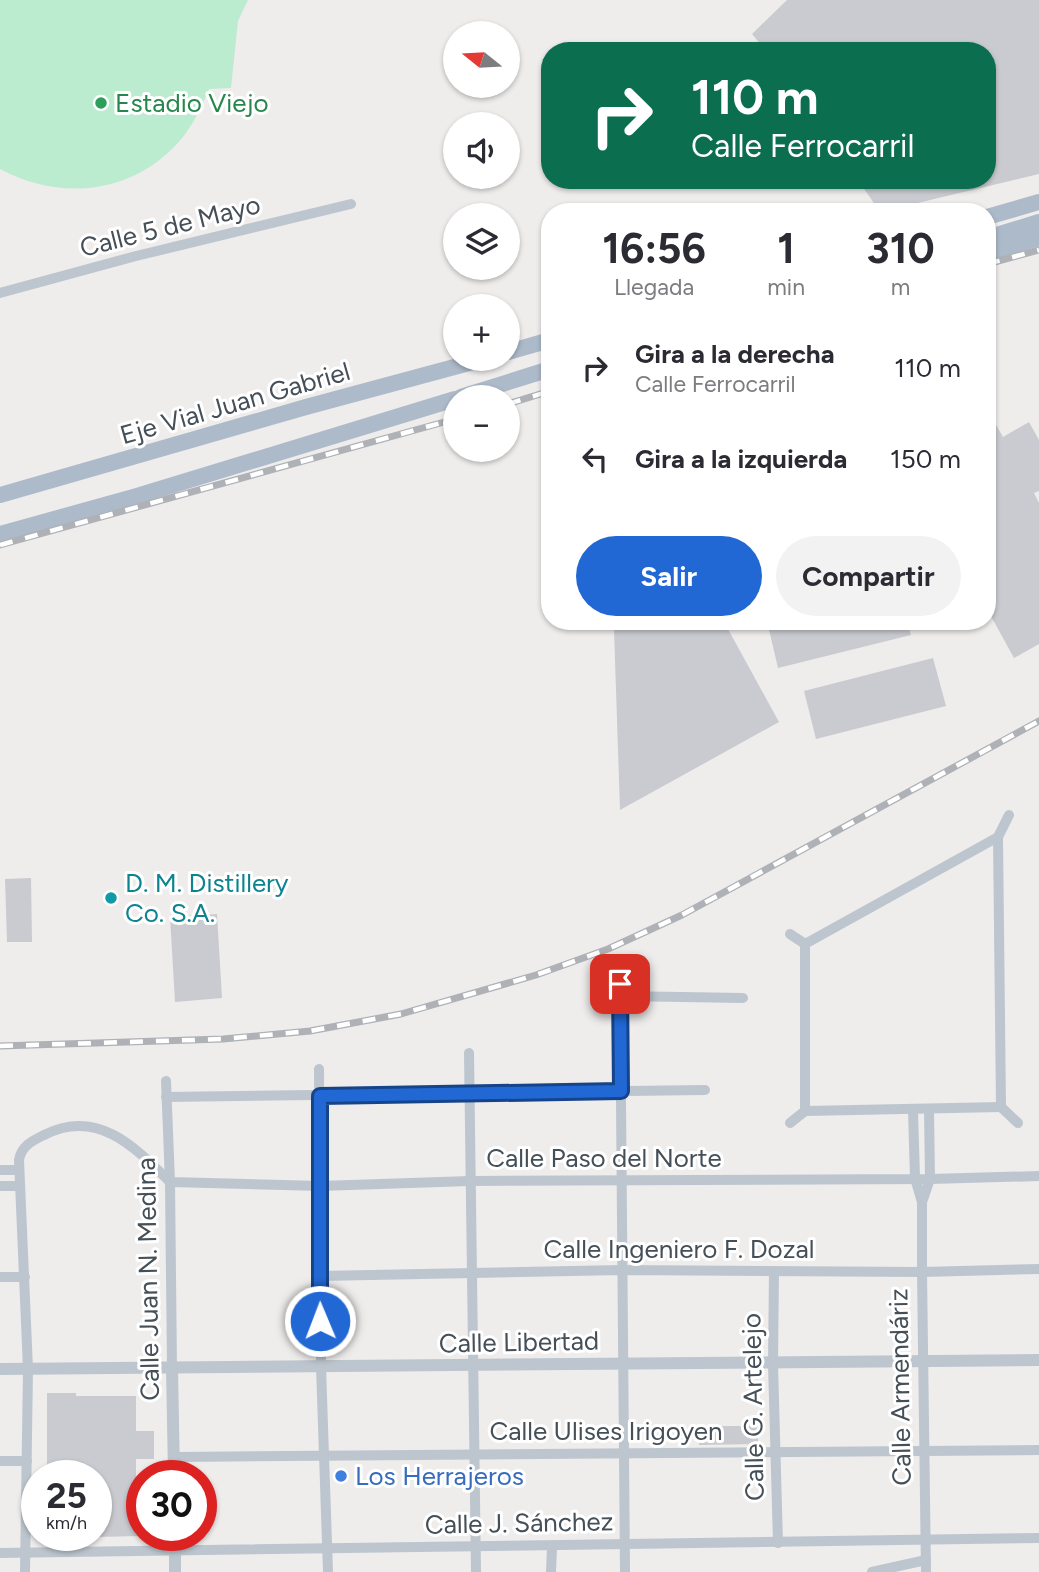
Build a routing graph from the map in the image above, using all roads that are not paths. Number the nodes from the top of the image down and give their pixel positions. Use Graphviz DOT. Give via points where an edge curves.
graph roads {
  1 [pos="1039,202"];
  2 [pos="351,204"];
  3 [pos="996,214"];
  4 [pos="1039,222"];
  5 [pos="996,235"];
  6 [pos="1039,238"];
  7 [pos="996,250"];
  8 [pos="0,293"];
  9 [pos="541,343"];
  10 [pos="520,349"];
  11 [pos="443,370"];
  12 [pos="541,372"];
  13 [pos="499,385"];
  14 [pos="443,403"];
  15 [pos="0,495"];
  16 [pos="0,534"];
  17 [pos="1009,815"];
  18 [pos="998,837"];
  19 [pos="790,934"];
  20 [pos="805,944"];
  21 [pos="743,999"];
  22 [pos="469,1053"];
  23 [pos="319,1069"];
  24 [pos="166,1081"];
  25 [pos="705,1090"];
  26 [pos="621,1091"];
  27 [pos="469,1092"];
  28 [pos="320,1096"];
  29 [pos="166,1097"];
  30 [pos="1001,1107"];
  31 [pos="929,1110"];
  32 [pos="805,1111"];
  33 [pos="913,1111"];
  34 [pos="790,1123"];
  35 [pos="1018,1123"];
  36 [pos="0,1170"];
  37 [pos="19,1170"];
  38 [pos="1039,1176"];
  39 [pos="915,1178"];
  40 [pos="930,1179"];
  41 [pos="470,1181"];
  42 [pos="621,1181"];
  43 [pos="170,1182"];
  44 [pos="0,1186"];
  45 [pos="20,1186"];
  46 [pos="320,1186"];
  47 [pos="922,1202"];
  48 [pos="1039,1269"];
  49 [pos="622,1270"];
  50 [pos="774,1271"];
  51 [pos="922,1272"];
  52 [pos="472,1273"];
  53 [pos="320,1276"];
  54 [pos="0,1277"];
  55 [pos="25,1277"];
  56 [pos="1039,1360"];
  57 [pos="923,1362"];
  58 [pos="622,1364"];
  59 [pos="773,1364"];
  60 [pos="473,1366"];
  61 [pos="321,1367"];
  62 [pos="172,1368"];
  63 [pos="28,1369"];
  64 [pos="0,1370"];
  65 [pos="1039,1450"];
  66 [pos="925,1451"];
  67 [pos="776,1453"];
  68 [pos="622,1454"];
  69 [pos="474,1455"];
  70 [pos="174,1457"];
  71 [pos="326,1458"];
  72 [pos="27,1460"];
  73 [pos="0,1461"];
  74 [pos="21,1461"];
  75 [pos="1039,1538"];
  76 [pos="924,1539"];
  77 [pos="778,1543"];
  78 [pos="625,1545"];
  79 [pos="475,1547"];
  80 [pos="552,1547"];
  81 [pos="328,1548"];
  82 [pos="217,1549"];
  83 [pos="126,1551"];
  84 [pos="175,1551"];
  85 [pos="0,1553"];
  86 [pos="25,1553"];
  87 [pos="926,1560"];
  88 [pos="25,1572"];
  89 [pos="175,1572"];
  90 [pos="328,1572"];
  91 [pos="476,1572"];
  92 [pos="551,1572"];
  93 [pos="625,1572"];
  94 [pos="872,1572"];
  95 [pos="926,1572"];
  1 -- 3 [label="main road"];
  2 -- 8 [label="street, Calle 5 de Mayo"];
  4 -- 5 [label="main road"];
  6 -- 7 [label="main road"];
  9 -- 10 [label="main road"];
  11 -- 15 [label="main road, Eje Vial Juan Gabriel"];
  12 -- 13 [label="main road"];
  14 -- 16 [label="main road"];
  17 -- 18 [label="street"];
  18 -- 20 [label="street"];
  18 -- 30 [label="street"];
  19 -- 20 [label="street"];
  20 -- 32 [label="street"];
  21 -- 26 [label="street" via="621,990"];
  22 -- 27 [label="street"];
  23 -- 28 [label="street"];
  24 -- 29 [label="street, Calle Juan N. Medina"];
  25 -- 26 [label="street"];
  26 -- 27 [label="street"];
  26 -- 42 [label="street"];
  27 -- 28 [label="street"];
  27 -- 41 [label="street"];
  28 -- 29 [label="street"];
  28 -- 46 [label="street"];
  29 -- 43 [label="street, Calle Juan N. Medina"];
  30 -- 31 [label="street"];
  30 -- 35 [label="street"];
  31 -- 33 [label="street"];
  31 -- 40 [label="street, Calle Armendáriz"];
  32 -- 33 [label="street"];
  32 -- 34 [label="street"];
  33 -- 39 [label="street, Calle Armendáriz"];
  36 -- 37 [label="street"];
  37 -- 43 [label="street" via="20,1153 27,1145 57,1129 87,1126 120,1138"];
  37 -- 45 [label="street"];
  38 -- 40 [label="street, Calle Paso del Norte"];
  39 -- 40 [label="street, Calle Paso del Norte"];
  39 -- 42 [label="street, Calle Paso del Norte"];
  39 -- 47 [label="street, Calle Armendáriz"];
  40 -- 47 [label="street, Calle Armendáriz"];
  41 -- 42 [label="street, Calle Paso del Norte"];
  41 -- 46 [label="street, Calle Paso del Norte"];
  41 -- 52 [label="street"];
  42 -- 49 [label="street"];
  43 -- 46 [label="street, Calle Paso del Norte"];
  43 -- 62 [label="street, Calle Juan N. Medina"];
  44 -- 45 [label="street"];
  45 -- 55 [label="street"];
  46 -- 53 [label="street"];
  47 -- 51 [label="street, Calle Armendáriz"];
  48 -- 51 [label="street, Calle Ingeniero F. Dozal"];
  49 -- 50 [label="street, Calle Ingeniero F. Dozal"];
  49 -- 52 [label="street, Calle Ingeniero F. Dozal"];
  49 -- 58 [label="street"];
  50 -- 51 [label="street, Calle Ingeniero F. Dozal"];
  50 -- 59 [label="street, Calle G. Artelejo"];
  51 -- 57 [label="street, Calle Armendáriz"];
  52 -- 53 [label="street, Calle Ingeniero F. Dozal"];
  52 -- 60 [label="street"];
  53 -- 61 [label="street"];
  54 -- 55 [label="street"];
  55 -- 63 [label="street"];
  56 -- 57 [label="street, Calle Libertad"];
  57 -- 59 [label="street, Calle Libertad"];
  57 -- 66 [label="street, Calle Armendáriz"];
  58 -- 59 [label="street, Calle Libertad"];
  58 -- 60 [label="street, Calle Libertad"];
  58 -- 68 [label="street"];
  59 -- 67 [label="street, Calle G. Artelejo"];
  60 -- 61 [label="street, Calle Libertad"];
  60 -- 69 [label="street"];
  61 -- 62 [label="street, Calle Libertad"];
  61 -- 71 [label="street"];
  62 -- 63 [label="street, Calle Libertad"];
  62 -- 70 [label="street, Calle Juan N. Medina"];
  63 -- 64 [label="street, Calle Libertad"];
  63 -- 72 [label="street"];
  65 -- 66 [label="street, Calle Ulises Irigoyen"];
  66 -- 67 [label="street, Calle Ulises Irigoyen"];
  66 -- 76 [label="street, Calle Armendáriz"];
  67 -- 68 [label="street, Calle Ulises Irigoyen"];
  67 -- 77 [label="street, Calle G. Artelejo"];
  68 -- 69 [label="street, Calle Ulises Irigoyen"];
  68 -- 78 [label="street"];
  69 -- 71 [label="street, Calle Ulises Irigoyen"];
  69 -- 79 [label="street"];
  70 -- 71 [label="street, Calle Ulises Irigoyen"];
  71 -- 81 [label="street"];
  73 -- 74 [label="street"];
  75 -- 76 [label="street, Calle J. Sánchez"];
  76 -- 77 [label="street, Calle J. Sánchez"];
  76 -- 87 [label="street, Calle Armendáriz"];
  77 -- 78 [label="street, Calle J. Sánchez"];
  78 -- 80 [label="street, Calle J. Sánchez"];
  78 -- 93 [label="street"];
  79 -- 80 [label="street, Calle J. Sánchez"];
  79 -- 81 [label="street, Calle J. Sánchez"];
  79 -- 91 [label="street"];
  80 -- 92 [label="street"];
  81 -- 82 [label="street, Calle J. Sánchez"];
  81 -- 90 [label="street"];
  83 -- 86 [label="street, Calle J. Sánchez"];
  84 -- 89 [label="street"];
  85 -- 86 [label="street, Calle J. Sánchez"];
  86 -- 88 [label="street"];
  87 -- 94 [label="street"];
  87 -- 95 [label="street, Calle Armendáriz"];
}
